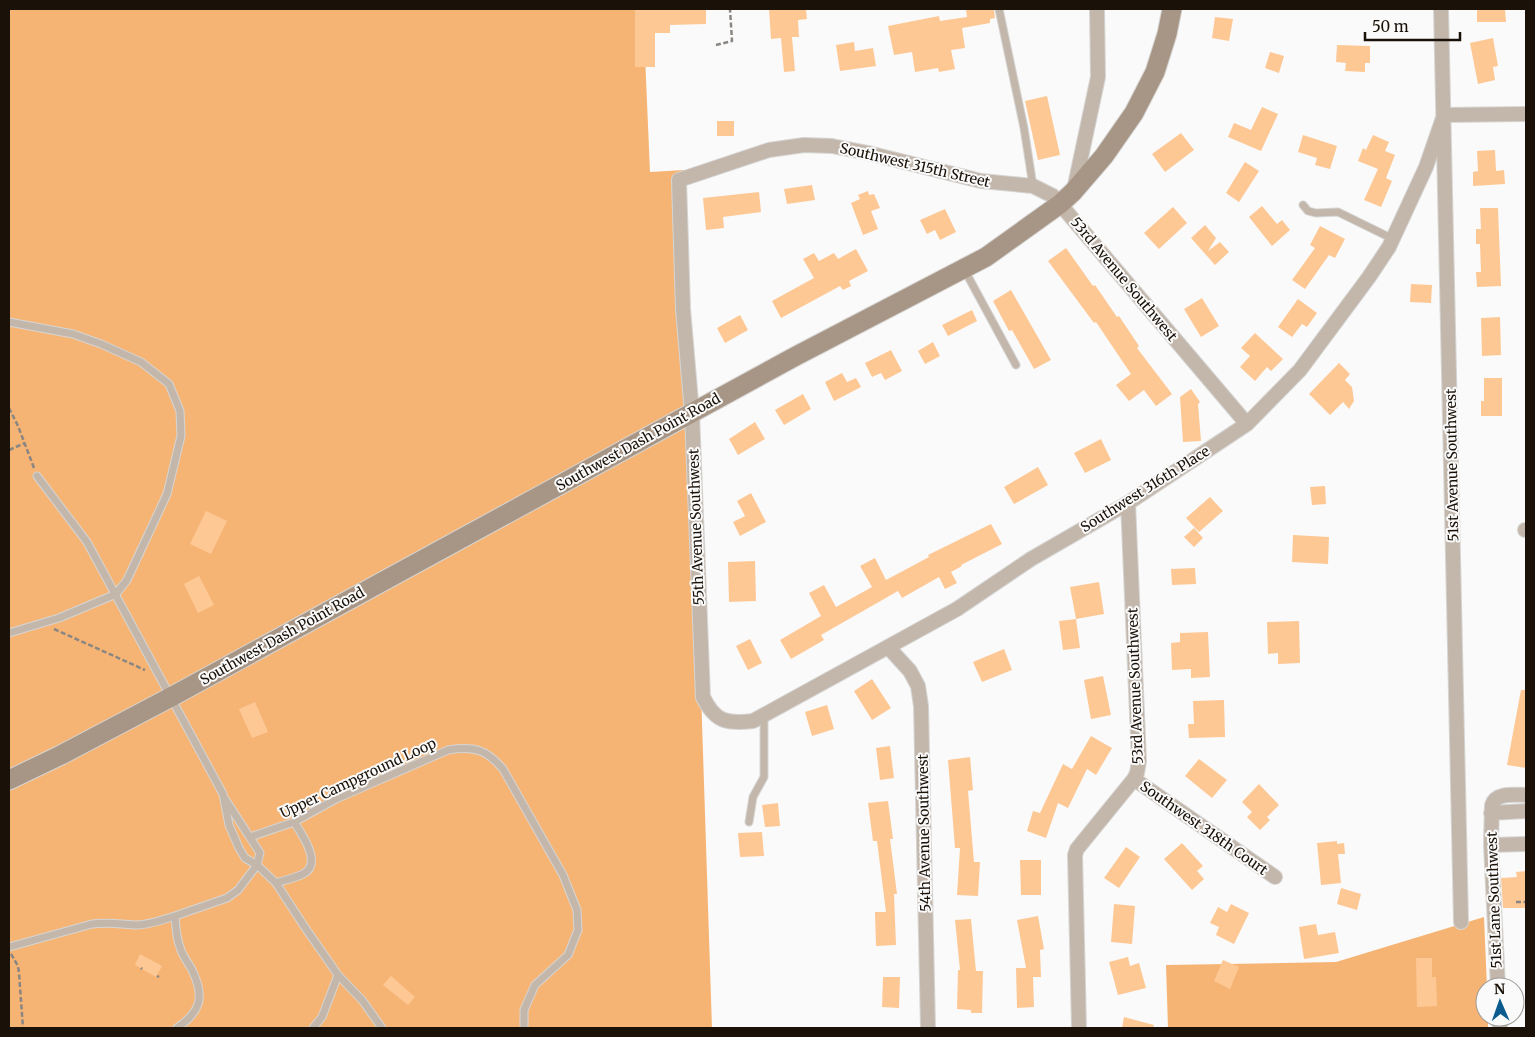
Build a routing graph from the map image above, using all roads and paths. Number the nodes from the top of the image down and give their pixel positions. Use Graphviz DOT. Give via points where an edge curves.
graph roads {
  1 [pos="730,9"];
  2 [pos="999,9"];
  3 [pos="1097,9"];
  4 [pos="1172,9"];
  5 [pos="1440,9"];
  6 [pos="716,45"];
  7 [pos="1526,114"];
  8 [pos="1444,115"];
  9 [pos="679,180"];
  10 [pos="1033,186"];
  11 [pos="1067,198"];
  12 [pos="1303,205"];
  13 [pos="1393,239"];
  14 [pos="964,268"];
  15 [pos="9,322"];
  16 [pos="1016,365"];
  17 [pos="9,408"];
  18 [pos="692,413"];
  19 [pos="1247,424"];
  20 [pos="25,443"];
  21 [pos="9,450"];
  22 [pos="37,476"];
  23 [pos="1128,503"];
  24 [pos="116,594"];
  25 [pos="42,623"];
  26 [pos="9,633"];
  27 [pos="889,648"];
  28 [pos="160,676"];
  29 [pos="171,697"];
  30 [pos="764,715"];
  31 [pos="719,718"];
  32 [pos="1134,779"];
  33 [pos="9,780"];
  34 [pos="222,794"];
  35 [pos="1526,795"];
  36 [pos="1526,811"];
  37 [pos="1491,813"];
  38 [pos="294,822"];
  39 [pos="749,822"];
  40 [pos="250,837"];
  41 [pos="1526,844"];
  42 [pos="1491,845"];
  43 [pos="257,865"];
  44 [pos="1275,877"];
  45 [pos="276,883"];
  46 [pos="1516,902"];
  47 [pos="1526,902"];
  48 [pos="175,916"];
  49 [pos="1462,922"];
  50 [pos="9,948"];
  51 [pos="338,975"];
  52 [pos="1498,977"];
  53 [pos="23,1028"];
  54 [pos="177,1028"];
  55 [pos="313,1028"];
  56 [pos="382,1028"];
  57 [pos="524,1028"];
  58 [pos="928,1028"];
  59 [pos="1079,1028"];
  1 -- 6 [label="path" via="732,41"];
  2 -- 10 [label="lane"];
  3 -- 11 [label="street" via="1098,77"];
  4 -- 11 [label="main road, Southwest Dash Point Road" via="1161,55 1146,90 1119,136"];
  5 -- 8 [label="street, 51st Avenue Southwest"];
  7 -- 8 [label="street"];
  8 -- 13 [label="street, Southwest 316th Place" via="1426,167"];
  8 -- 49 [label="street, 51st Avenue Southwest"];
  9 -- 10 [label="street, Southwest 315th Street" via="769,150 804,145 868,153 981,181"];
  9 -- 18 [label="street, 55th Avenue Southwest" via="683,309"];
  10 -- 11 [label="street, Southwest 315th Street" via="1053,196"];
  11 -- 14 [label="main road, Southwest Dash Point Road" via="986,257"];
  11 -- 19 [label="street, 53rd Avenue Southwest"];
  12 -- 13 [label="lane" via="1316,213 1338,212"];
  13 -- 19 [label="street, Southwest 316th Place" via="1300,370"];
  14 -- 16 [label="lane"];
  14 -- 18 [label="main road, Southwest Dash Point Road"];
  15 -- 24 [label="lane" via="73,334 141,362 169,384 180,411 181,436 167,494 127,580"];
  17 -- 20 [label="path"];
  18 -- 29 [label="main road, Southwest Dash Point Road"];
  18 -- 31 [label="street, 55th Avenue Southwest" via="701,680 708,708"];
  19 -- 23 [label="street, Southwest 316th Place"];
  20 -- 21 [label="path"];
  20 -- 22 [label="path"];
  22 -- 24 [label="lane" via="87,542"];
  23 -- 27 [label="street, Southwest 316th Place"];
  23 -- 32 [label="street, 53rd Avenue Southwest" via="1139,735 1139,761"];
  24 -- 25 [label="lane"];
  24 -- 28 [label="lane"];
  25 -- 26 [label="lane"];
  25 -- 28 [label="path"];
  27 -- 30 [label="street, Southwest 316th Place"];
  27 -- 58 [label="street, 54th Avenue Southwest" via="910,671 918,686 921,706"];
  28 -- 29 [label="lane"];
  29 -- 33 [label="main road, Southwest Dash Point Road"];
  29 -- 34 [label="lane"];
  30 -- 31 [label="street, Southwest 316th Place" via="753,721 740,722"];
  30 -- 39 [label="lane" via="764,777 753,797"];
  32 -- 44 [label="street, Southwest 318th Court"];
  32 -- 59 [label="street, 53rd Avenue Southwest" via="1075,855"];
  34 -- 40 [label="lane"];
  34 -- 43 [label="lane" via="229,825 239,848 245,858"];
  35 -- 37 [label="street" via="1498,797 1493,802"];
  36 -- 37 [label="street"];
  37 -- 42 [label="street, 51st Lane Southwest"];
  38 -- 40 [label="lane, Upper Campground Loop"];
  38 -- 45 [label="lane" via="308,845 312,862 304,874"];
  38 -- 57 [label="lane, Upper Campground Loop" via="336,799 448,750 465,747 493,757 563,875 577,910 578,930 568,955 534,985 524,1010"];
  40 -- 43 [label="lane" via="260,853"];
  41 -- 42 [label="street"];
  42 -- 52 [label="street, 51st Lane Southwest"];
  43 -- 45 [label="lane"];
  43 -- 48 [label="lane" via="238,890 227,898"];
  45 -- 51 [label="lane"];
  46 -- 47 [label="path"];
  48 -- 50 [label="lane" via="137,925 92,924"];
  48 -- 54 [label="lane" via="179,947 194,973 199,995 197,1008 190,1019"];
  50 -- 53 [label="path" via="18,966"];
  51 -- 55 [label="lane" via="322,1017"];
  51 -- 56 [label="lane"];
}
